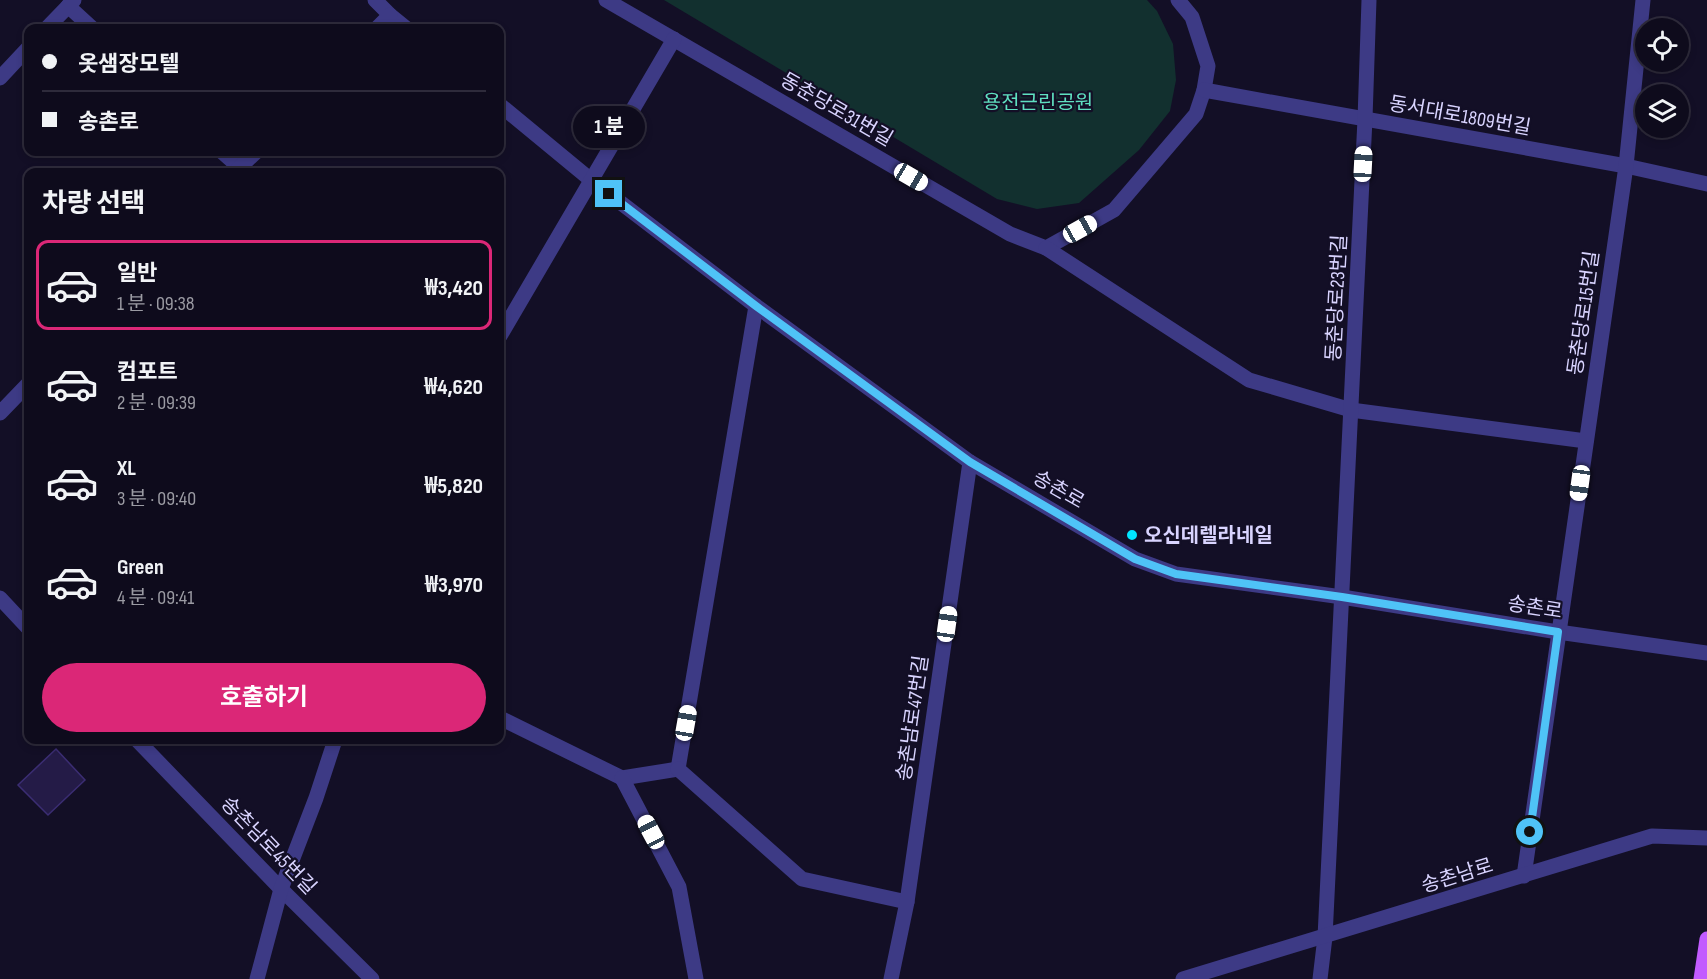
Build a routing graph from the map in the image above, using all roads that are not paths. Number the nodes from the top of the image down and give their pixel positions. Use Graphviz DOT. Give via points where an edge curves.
graph roads {
  1 [pos="375,0"];
  2 [pos="606,0"];
  3 [pos="1178,0"];
  4 [pos="1369,0"];
  5 [pos="1642,0"];
  6 [pos="71,3"];
  7 [pos="390,15"];
  8 [pos="51,24"];
  9 [pos="89,24"];
  10 [pos="381,24"];
  11 [pos="401,24"];
  12 [pos="674,39"];
  13 [pos="24,52"];
  14 [pos="0,78"];
  15 [pos="1204,90"];
  16 [pos="504,108"];
  17 [pos="1365,119"];
  18 [pos="226,156"];
  19 [pos="252,156"];
  20 [pos="1626,166"];
  21 [pos="236,168"];
  22 [pos="240,168"];
  23 [pos="591,180"];
  24 [pos="1707,184"];
  25 [pos="1046,248"];
  26 [pos="756,306"];
  27 [pos="504,329"];
  28 [pos="24,388"];
  29 [pos="1351,410"];
  30 [pos="0,413"];
  31 [pos="1586,441"];
  32 [pos="970,462"];
  33 [pos="1342,597"];
  34 [pos="0,598"];
  35 [pos="24,624"];
  36 [pos="1558,632"];
  37 [pos="1707,653"];
  38 [pos="504,720"];
  39 [pos="141,744"];
  40 [pos="334,744"];
  41 [pos="678,769"];
  42 [pos="622,778"];
  43 [pos="1707,838"];
  44 [pos="1524,876"];
  45 [pos="281,889"];
  46 [pos="907,902"];
  47 [pos="1325,937"];
  48 [pos="1707,939"];
  49 [pos="257,979"];
  50 [pos="372,979"];
  51 [pos="696,979"];
  52 [pos="891,979"];
  53 [pos="1184,979"];
  54 [pos="1320,979"];
  55 [pos="1701,979"];
  1 -- 7 [label="street"];
  2 -- 12 [label="street, 동춘당로31번길"];
  3 -- 15 [label="street" via="1192,17 1208,66"];
  4 -- 17 [label="street, 동춘당로23번길"];
  5 -- 20 [label="street, 동춘당로15번길"];
  6 -- 8 [label="street"];
  6 -- 9 [label="street"];
  7 -- 10 [label="street"];
  7 -- 11 [label="street"];
  12 -- 23 [label="street"];
  12 -- 25 [label="street, 동춘당로31번길" via="1010,234"];
  13 -- 14 [label="street"];
  15 -- 17 [label="street, 동서대로1809번길"];
  15 -- 25 [label="street" via="1196,114 1114,210"];
  16 -- 23 [label="street, 송촌로"];
  17 -- 20 [label="street, 동서대로1809번길"];
  17 -- 29 [label="street, 동춘당로23번길"];
  18 -- 21 [label="street"];
  19 -- 22 [label="street"];
  20 -- 24 [label="street, 동서대로1809번길"];
  20 -- 31 [label="street, 동춘당로15번길"];
  23 -- 26 [label="street, 송촌로"];
  23 -- 27 [label="street"];
  25 -- 29 [label="street, 동춘당로31번길" via="1249,380"];
  26 -- 32 [label="street, 송촌로"];
  26 -- 41 [label="street"];
  28 -- 30 [label="street"];
  29 -- 31 [label="street, 동춘당로31번길"];
  29 -- 33 [label="street, 동춘당로23번길"];
  31 -- 36 [label="street, 동춘당로15번길"];
  32 -- 33 [label="street, 송촌로" via="1135,559 1176,574"];
  32 -- 46 [label="street, 송촌남로47번길"];
  33 -- 36 [label="street, 송촌로"];
  33 -- 47 [label="street"];
  34 -- 35 [label="street"];
  36 -- 37 [label="street, 송촌로"];
  36 -- 44 [label="street, 동춘당로15번길"];
  38 -- 42 [label="street"];
  39 -- 45 [label="street, 송촌남로45번길"];
  40 -- 45 [label="street"];
  41 -- 42 [label="street"];
  41 -- 46 [label="street" via="802,879"];
  42 -- 51 [label="street" via="679,887"];
  43 -- 44 [label="street, 송촌남로" via="1652,836"];
  44 -- 47 [label="street, 송촌남로"];
  45 -- 49 [label="street"];
  45 -- 50 [label="street, 송촌남로45번길"];
  46 -- 52 [label="street, 송촌남로47번길"];
  47 -- 53 [label="street, 송촌남로"];
  47 -- 54 [label="street"];
  48 -- 55 [label="main road"];
}
